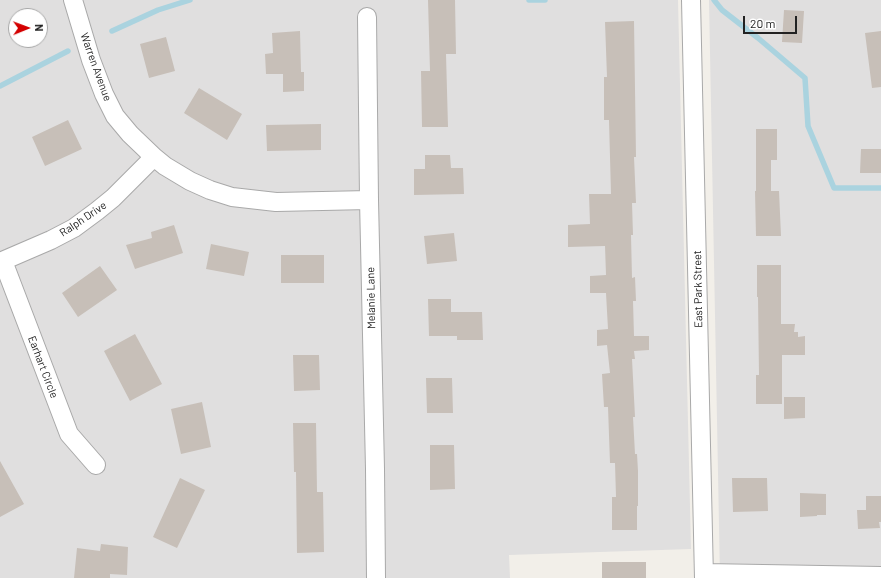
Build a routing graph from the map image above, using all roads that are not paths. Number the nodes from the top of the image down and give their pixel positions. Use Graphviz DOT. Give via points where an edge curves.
graph roads {
  1 [pos="73,0"];
  2 [pos="691,0"];
  3 [pos="367,17"];
  4 [pos="154,157"];
  5 [pos="369,200"];
  6 [pos="2,261"];
  7 [pos="96,465"];
  8 [pos="704,575"];
  9 [pos="881,576"];
  10 [pos="376,578"];
  1 -- 4 [label="street, Warren Avenue" via="91,60 115,116"];
  2 -- 8 [label="street, East Park Street"];
  3 -- 5 [label="street, Melanie Lane"];
  4 -- 5 [label="street, Warren Avenue" via="190,181 232,197 276,202"];
  4 -- 6 [label="street, Ralph Drive" via="113,198 74,228"];
  5 -- 10 [label="street, Melanie Lane"];
  6 -- 7 [label="street, Earhart Circle" via="69,434"];
  8 -- 9 [label="street"];
}
